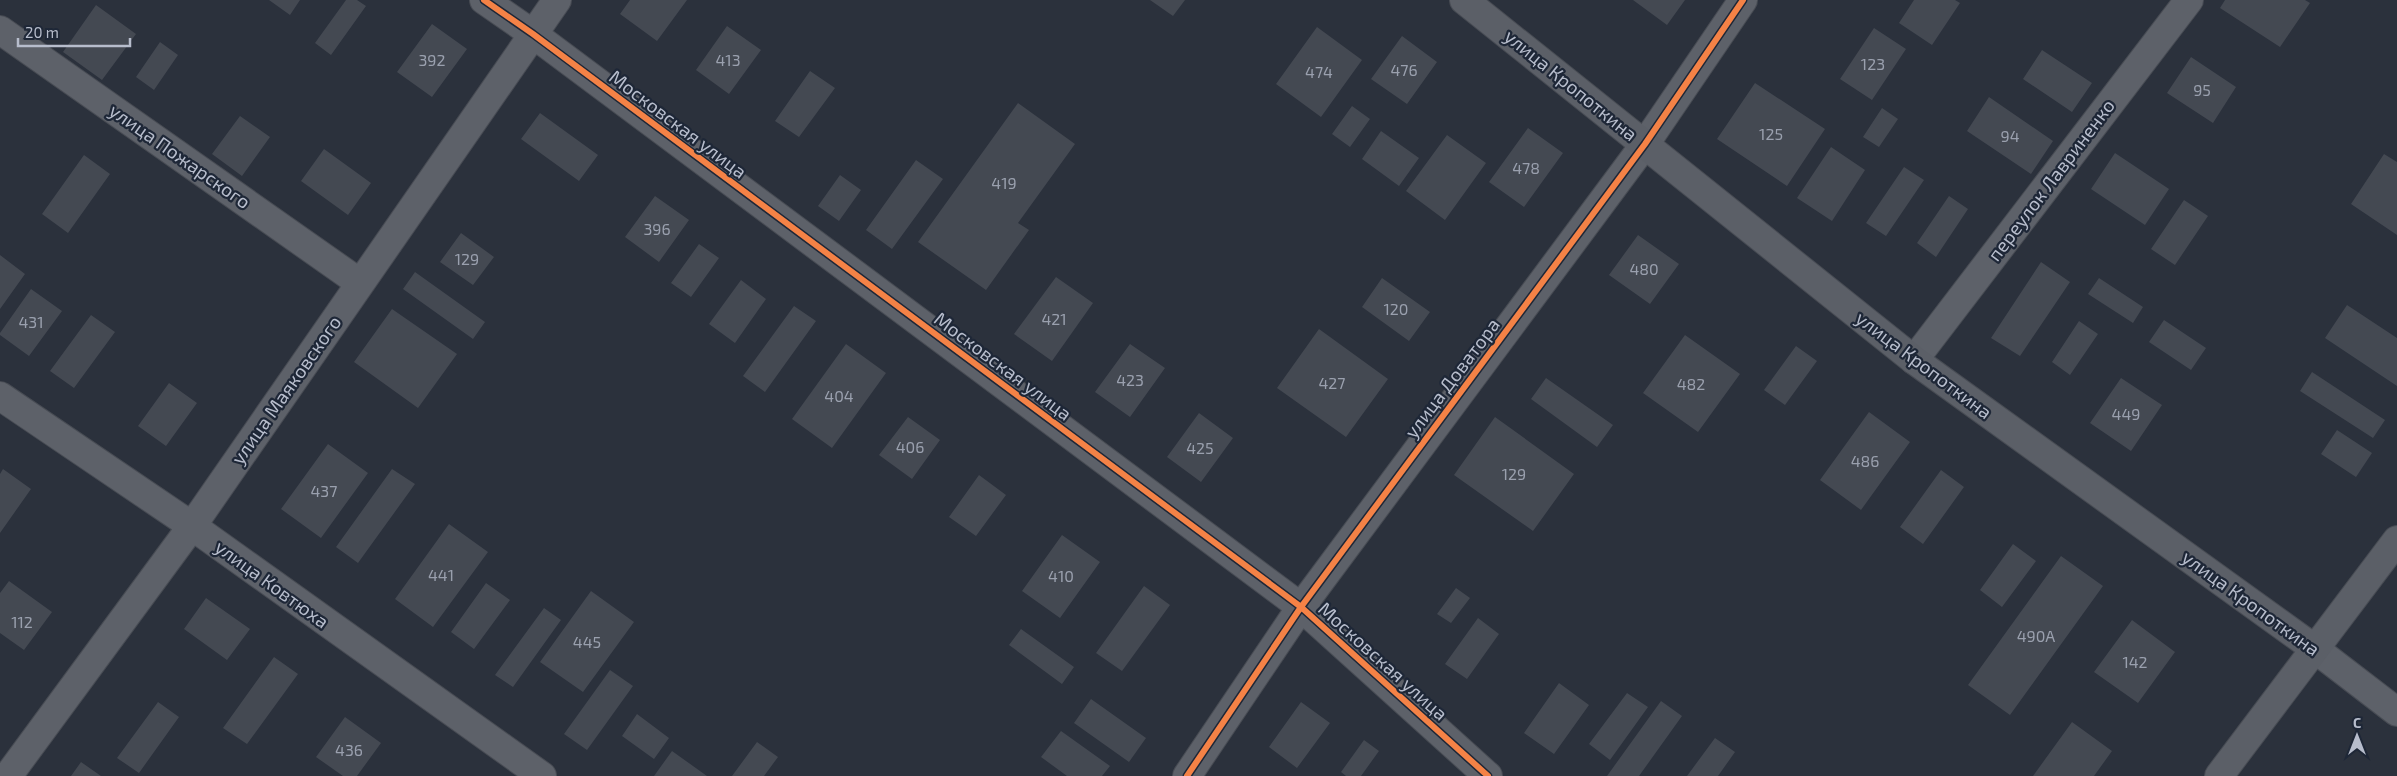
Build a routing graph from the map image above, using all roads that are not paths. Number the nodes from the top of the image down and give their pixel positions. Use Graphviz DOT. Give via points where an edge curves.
graph roads {
  1 [pos="484,0"];
  2 [pos="557,0"];
  3 [pos="1464,0"];
  4 [pos="1743,0"];
  5 [pos="2188,0"];
  6 [pos="0,30"];
  7 [pos="533,34"];
  8 [pos="1645,144"];
  9 [pos="360,283"];
  10 [pos="1914,360"];
  11 [pos="0,396"];
  12 [pos="192,526"];
  13 [pos="2397,540"];
  14 [pos="1301,607"];
  15 [pos="2315,649"];
  16 [pos="2397,712"];
  17 [pos="8,776"];
  18 [pos="542,776"];
  19 [pos="1187,776"];
  20 [pos="1488,776"];
  21 [pos="2219,776"];
  1 -- 7 [label="street, Московская улица"];
  2 -- 7 [label="street, улица Маяковского"];
  3 -- 8 [label="main road, улица Кропоткина"];
  4 -- 8 [label="street, улица Доватора"];
  5 -- 10 [label="street, переулок Лавриненко"];
  6 -- 9 [label="street, улица Пожарского"];
  7 -- 9 [label="street, улица Маяковского"];
  7 -- 14 [label="street, Московская улица"];
  8 -- 10 [label="main road, улица Кропоткина"];
  8 -- 14 [label="street, улица Доватора"];
  9 -- 12 [label="street, улица Маяковского"];
  10 -- 15 [label="main road, улица Кропоткина"];
  11 -- 12 [label="street, улица Ковтюха"];
  12 -- 17 [label="street, улица Маяковского"];
  12 -- 18 [label="street, улица Ковтюха"];
  13 -- 15 [label="main road"];
  14 -- 19 [label="street, улица Доватора"];
  14 -- 20 [label="street, Московская улица"];
  15 -- 16 [label="street, улица Кропоткина"];
  15 -- 21 [label="main road"];
}
